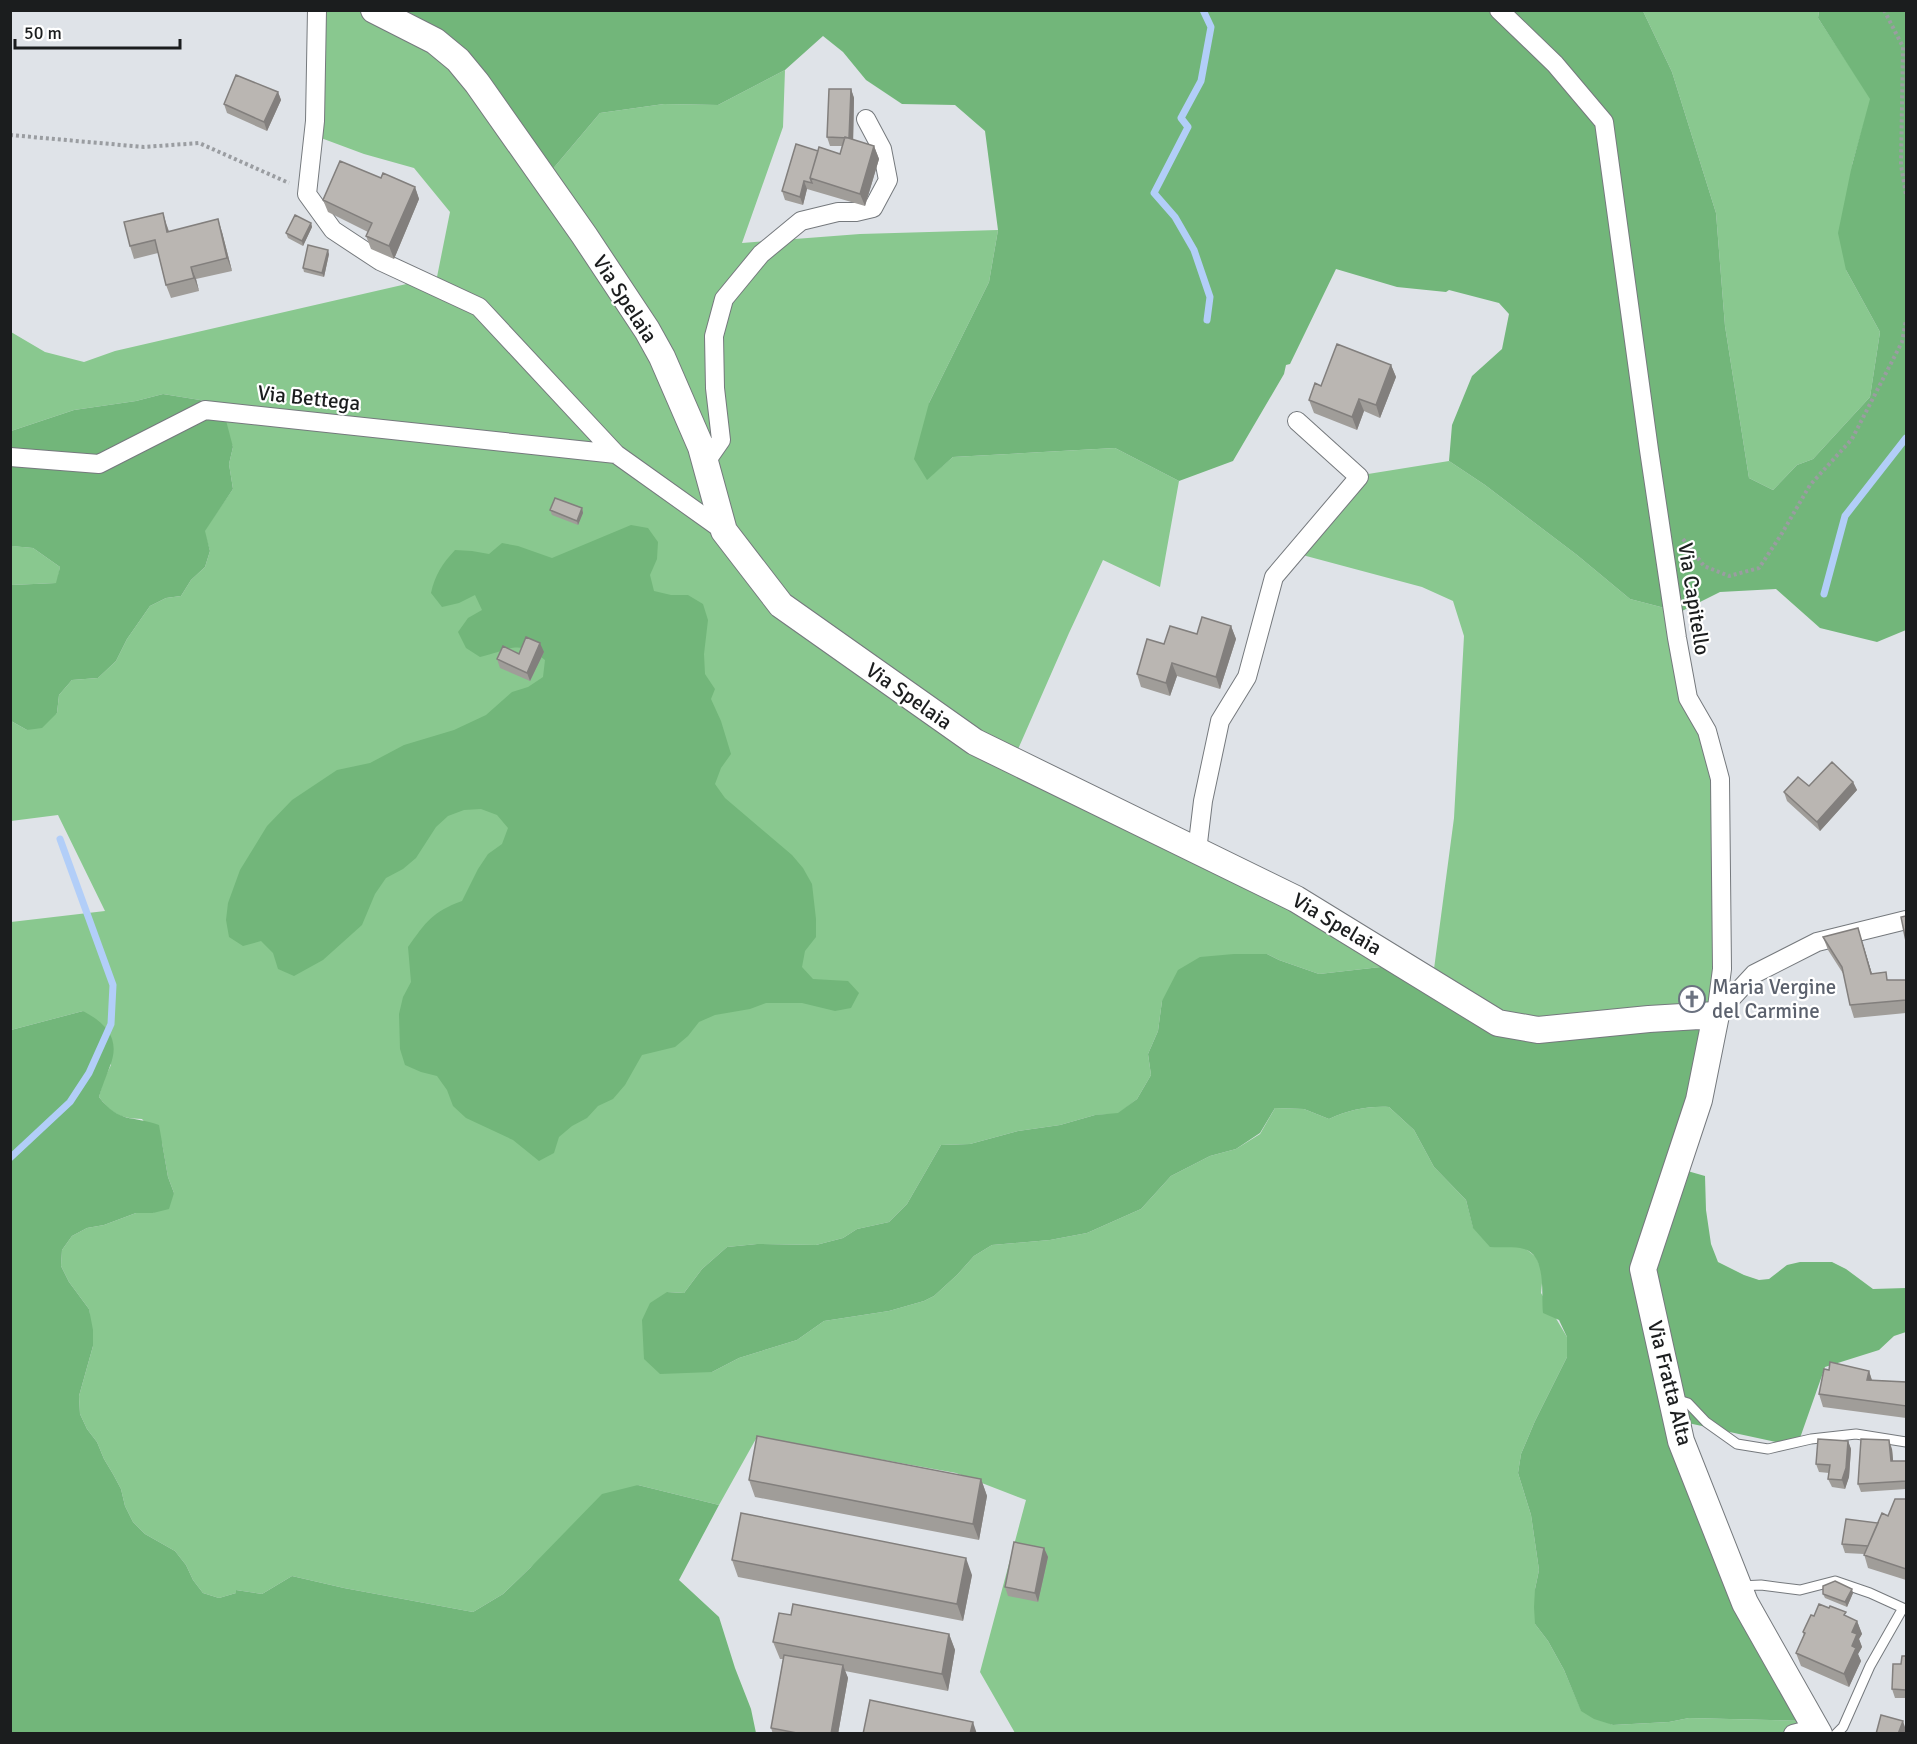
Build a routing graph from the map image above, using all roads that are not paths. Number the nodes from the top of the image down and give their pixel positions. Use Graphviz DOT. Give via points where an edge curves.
graph roads {
  1 [pos="317,10"];
  2 [pos="374,10"];
  3 [pos="1499,10"];
  4 [pos="866,119"];
  5 [pos="1297,420"];
  6 [pos="616,454"];
  7 [pos="10,458"];
  8 [pos="705,463"];
  9 [pos="724,531"];
  10 [pos="1197,850"];
  11 [pos="1906,920"];
  12 [pos="1716,1015"];
  13 [pos="1672,1398"];
  14 [pos="1906,1442"];
  15 [pos="1738,1586"];
  16 [pos="1816,1732"];
  1 -- 6 [label="street, Via Bettega" via="315,121 307,194 333,230 380,261 479,307"];
  2 -- 8 [label="street, Via Spelaia" via="435,41 477,83 647,330 680,396"];
  3 -- 12 [label="street, Via Capitello" via="1555,64 1604,122 1677,638 1688,698 1707,731 1720,779 1722,969"];
  4 -- 8 [label="street" via="882,149 888,180 873,208 801,221 761,254 724,299 714,336 721,440"];
  5 -- 10 [label="street" via="1359,477 1274,578 1247,677 1220,721"];
  6 -- 7 [label="street, Via Bettega" via="205,410 99,464"];
  6 -- 9 [label="street, Via Bettega"];
  8 -- 9 [label="street, Via Spelaia"];
  9 -- 10 [label="street, Via Spelaia" via="781,605 975,742"];
  10 -- 12 [label="street, Via Spelaia" via="1296,899 1498,1023 1538,1030"];
  11 -- 12 [label="street" via="1817,942 1754,974"];
  12 -- 13 [label="street, Via Fratta Alta" via="1699,1100 1643,1269"];
  13 -- 14 [label="lane" via="1688,1403 1706,1422 1737,1444 1768,1449 1856,1434"];
  13 -- 15 [label="street, Via Fratta Alta" via="1681,1441"];
  15 -- 16 [label="street, Via Fratta Alta"];
  15 -- 16 [label="lane" via="1800,1590 1835,1581 1903,1608 1870,1666 1843,1726"];
}
